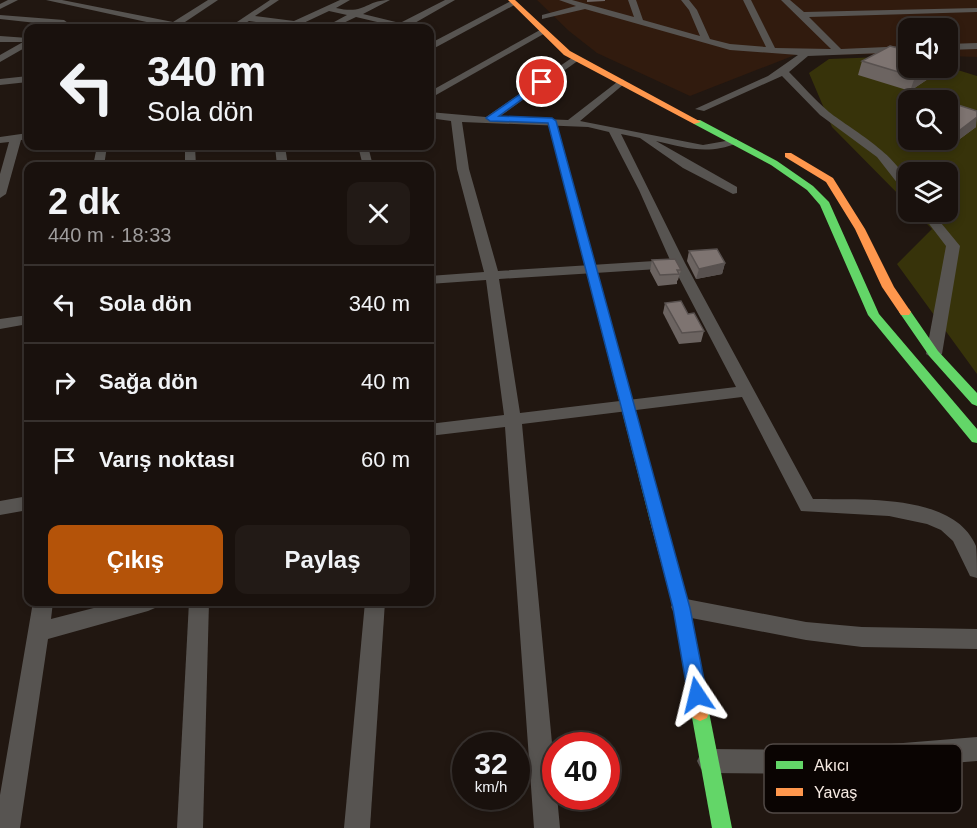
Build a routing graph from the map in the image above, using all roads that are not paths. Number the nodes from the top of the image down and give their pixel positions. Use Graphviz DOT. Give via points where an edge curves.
graph roads {
  1 [pos="14,0"];
  2 [pos="50,0"];
  3 [pos="214,0"];
  4 [pos="275,0"];
  5 [pos="346,0"];
  6 [pos="386,0"];
  7 [pos="449,0"];
  8 [pos="563,0"];
  9 [pos="632,0"];
  10 [pos="686,0"];
  11 [pos="747,0"];
  12 [pos="785,0"];
  13 [pos="518,1"];
  14 [pos="584,3"];
  15 [pos="0,7"];
  16 [pos="89,8"];
  17 [pos="263,8"];
  18 [pos="330,9"];
  19 [pos="274,10"];
  20 [pos="977,10"];
  21 [pos="294,13"];
  22 [pos="356,14"];
  23 [pos="802,15"];
  24 [pos="0,16"];
  25 [pos="315,16"];
  26 [pos="545,17"];
  27 [pos="249,18"];
  28 [pos="141,19"];
  29 [pos="639,21"];
  30 [pos="64,23"];
  31 [pos="132,24"];
  32 [pos="168,24"];
  33 [pos="176,24"];
  34 [pos="239,24"];
  35 [pos="335,24"];
  36 [pos="390,24"];
  37 [pos="405,24"];
  38 [pos="543,32"];
  39 [pos="0,39"];
  40 [pos="707,41"];
  41 [pos="24,42"];
  42 [pos="24,44"];
  43 [pos="434,45"];
  44 [pos="977,46"];
  45 [pos="958,47"];
  46 [pos="898,49"];
  47 [pos="771,50"];
  48 [pos="839,52"];
  49 [pos="805,53"];
  50 [pos="576,58"];
  51 [pos="0,59"];
  52 [pos="783,71"];
  53 [pos="24,79"];
  54 [pos="0,82"];
  55 [pos="621,82"];
  56 [pos="434,93"];
  57 [pos="700,109"];
  58 [pos="434,116"];
  59 [pos="490,118"];
  60 [pos="456,119"];
  61 [pos="552,121"];
  62 [pos="572,122"];
  63 [pos="613,129"];
  64 [pos="636,133"];
  65 [pos="24,135"];
  66 [pos="24,137"];
  67 [pos="758,138"];
  68 [pos="0,140"];
  69 [pos="733,141"];
  70 [pos="776,148"];
  71 [pos="898,176"];
  72 [pos="733,190"];
  73 [pos="0,194"];
  74 [pos="934,222"];
  75 [pos="678,263"];
  76 [pos="592,271"];
  77 [pos="492,276"];
  78 [pos="434,280"];
  79 [pos="24,321"];
  80 [pos="0,324"];
  81 [pos="934,354"];
  82 [pos="746,392"];
  83 [pos="977,401"];
  84 [pos="629,405"];
  85 [pos="513,418"];
  86 [pos="434,429"];
  87 [pos="977,438"];
  88 [pos="24,504"];
  89 [pos="0,508"];
  90 [pos="977,570"];
  91 [pos="42,606"];
  92 [pos="133,606"];
  93 [pos="199,606"];
  94 [pos="375,606"];
  95 [pos="681,608"];
  96 [pos="38,632"];
  97 [pos="977,639"];
  98 [pos="977,749"];
  99 [pos="962,750"];
  100 [pos="709,760"];
  101 [pos="764,761"];
  102 [pos="7,828"];
  103 [pos="190,828"];
  104 [pos="357,828"];
  105 [pos="547,828"];
  106 [pos="722,828"];
  1 -- 15 [label="street"];
  2 -- 16 [label="street"];
  3 -- 33 [label="street"];
  4 -- 17 [label="street"];
  5 -- 18 [label="street"];
  6 -- 22 [label="street"];
  7 -- 37 [label="street"];
  8 -- 14 [label="street"];
  9 -- 29 [label="street"];
  10 -- 40 [label="street"];
  11 -- 47 [label="street" via="758,26 770,39"];
  12 -- 23 [label="street"];
  13 -- 26 [label="main road"];
  13 -- 38 [label="main road"];
  13 -- 43 [label="street"];
  14 -- 26 [label="street"];
  14 -- 29 [label="street"];
  16 -- 28 [label="street"];
  16 -- 30 [label="street"];
  17 -- 19 [label="street"];
  17 -- 27 [label="street"];
  18 -- 22 [label="street"];
  18 -- 25 [label="street"];
  20 -- 23 [label="street"];
  21 -- 25 [label="street"];
  22 -- 35 [label="street"];
  22 -- 36 [label="street"];
  23 -- 48 [label="street"];
  24 -- 30 [label="street"];
  25 -- 27 [label="street" via="295,24"];
  26 -- 57 [label="main road" via="592,55"];
  27 -- 34 [label="street"];
  28 -- 31 [label="street"];
  28 -- 32 [label="street"];
  29 -- 40 [label="street"];
  38 -- 50 [label="main road"];
  38 -- 56 [label="street"];
  39 -- 41 [label="street"];
  40 -- 47 [label="street"];
  42 -- 51 [label="street"];
  44 -- 45 [label="street"];
  46 -- 48 [label="street"];
  47 -- 49 [label="street"];
  48 -- 49 [label="street"];
  49 -- 52 [label="street"];
  50 -- 55 [label="main road"];
  50 -- 59 [label="street"];
  52 -- 57 [label="street"];
  52 -- 71 [label="street" via="824,113 881,155"];
  53 -- 54 [label="street"];
  55 -- 62 [label="street"];
  55 -- 69 [label="main road"];
  57 -- 67 [label="main road"];
  58 -- 60 [label="street"];
  59 -- 60 [label="street"];
  59 -- 61 [label="street"];
  60 -- 77 [label="street" via="464,169"];
  61 -- 62 [label="street"];
  61 -- 76 [label="main road"];
  62 -- 63 [label="street"];
  63 -- 64 [label="street"];
  63 -- 75 [label="street"];
  64 -- 69 [label="street" via="703,147"];
  64 -- 72 [label="street"];
  65 -- 68 [label="street"];
  66 -- 73 [label="street"];
  69 -- 87 [label="main road" via="801,180 825,204 874,315"];
  70 -- 81 [label="main road" via="830,180 860,229 888,287"];
  74 -- 81 [label="street" via="953,246"];
  75 -- 76 [label="street"];
  75 -- 82 [label="street"];
  76 -- 77 [label="street"];
  76 -- 84 [label="main road"];
  77 -- 78 [label="street"];
  77 -- 85 [label="street"];
  79 -- 80 [label="street"];
  81 -- 83 [label="main road"];
  82 -- 84 [label="street"];
  82 -- 90 [label="street" via="808,506 910,511 934,519 959,535"];
  84 -- 85 [label="street"];
  84 -- 95 [label="main road"];
  85 -- 86 [label="street"];
  85 -- 105 [label="street"];
  88 -- 89 [label="street"];
  91 -- 96 [label="street"];
  92 -- 96 [label="street"];
  93 -- 103 [label="street"];
  94 -- 104 [label="street"];
  95 -- 97 [label="street" via="862,638"];
  95 -- 100 [label="main road"];
  96 -- 102 [label="street"];
  98 -- 99 [label="street"];
  100 -- 101 [label="street"];
  100 -- 106 [label="main road"];
}
